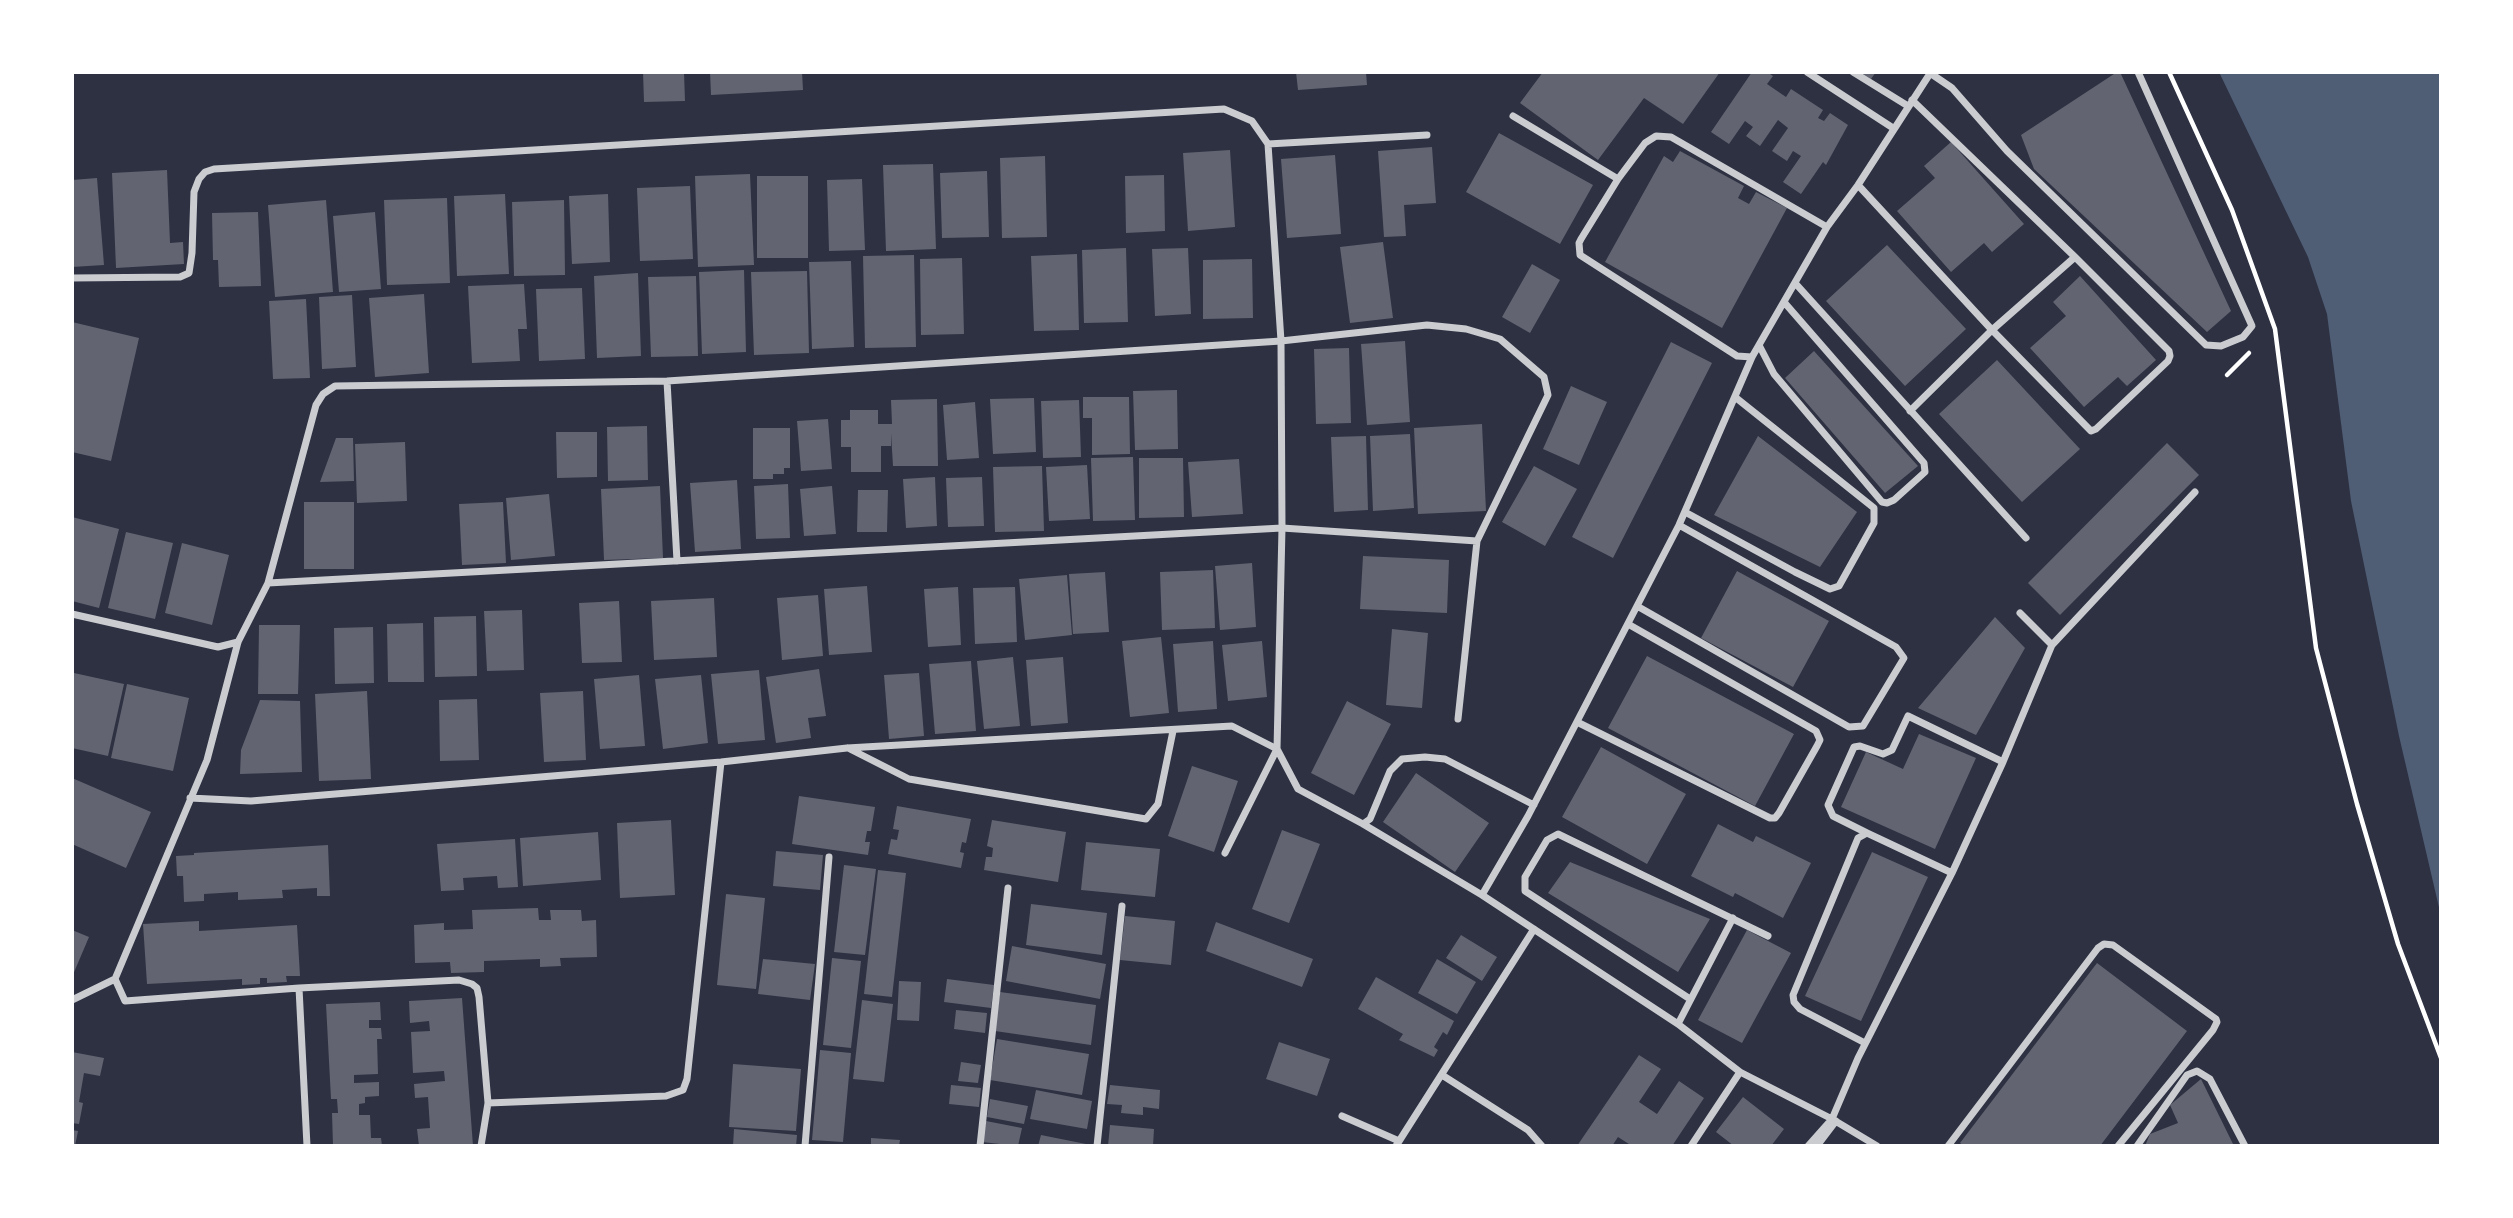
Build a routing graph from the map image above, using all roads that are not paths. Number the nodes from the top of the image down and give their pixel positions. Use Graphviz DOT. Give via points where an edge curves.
graph roads {
  1 [pos="1807,72"];
  2 [pos="1853,72"];
  3 [pos="2138,72"];
  4 [pos="1931,73"];
  5 [pos="1910,103"];
  6 [pos="1513,116"];
  7 [pos="1893,128"];
  8 [pos="1427,135"];
  9 [pos="1268,144"];
  10 [pos="1618,179"];
  11 [pos="1858,186"];
  12 [pos="1827,228"];
  13 [pos="2075,257"];
  14 [pos="72,278"];
  15 [pos="1796,284"];
  16 [pos="1784,302"];
  17 [pos="1992,330"];
  18 [pos="1281,341"];
  19 [pos="1759,345"];
  20 [pos="1752,357"];
  21 [pos="667,381"];
  22 [pos="1735,397"];
  23 [pos="1910,411"];
  24 [pos="2195,492"];
  25 [pos="1685,512"];
  26 [pos="1679,525"];
  27 [pos="1282,528"];
  28 [pos="2026,538"];
  29 [pos="1476,541"];
  30 [pos="677,561"];
  31 [pos="268,583"];
  32 [pos="1637,606"];
  33 [pos="2020,613"];
  34 [pos="72,614"];
  35 [pos="1628,624"];
  36 [pos="238,642"];
  37 [pos="2052,645"];
  38 [pos="1458,719"];
  39 [pos="1577,722"];
  40 [pos="1173,731"];
  41 [pos="847,748"];
  42 [pos="1277,749"];
  43 [pos="722,762"];
  44 [pos="2003,762"];
  45 [pos="190,798"];
  46 [pos="1534,805"];
  47 [pos="1363,824"];
  48 [pos="1867,833"];
  49 [pos="1225,853"];
  50 [pos="829,858"];
  51 [pos="1952,873"];
  52 [pos="1008,888"];
  53 [pos="1482,895"];
  54 [pos="1122,906"];
  55 [pos="1733,918"];
  56 [pos="1534,929"];
  57 [pos="1769,936"];
  58 [pos="115,979"];
  59 [pos="299,988"];
  60 [pos="1690,999"];
  61 [pos="72,1000"];
  62 [pos="1678,1024"];
  63 [pos="1865,1043"];
  64 [pos="1740,1072"];
  65 [pos="1442,1075"];
  66 [pos="488,1103"];
  67 [pos="1342,1116"];
  68 [pos="1834,1120"];
  69 [pos="1397,1144"];
  70 [pos="307,1146"];
  71 [pos="481,1146"];
  72 [pos="804,1146"];
  73 [pos="980,1146"];
  74 [pos="1097,1146"];
  75 [pos="1542,1146"];
  76 [pos="1690,1146"];
  77 [pos="1808,1146"];
  78 [pos="1817,1146"];
  79 [pos="1877,1146"];
  80 [pos="1949,1146"];
  81 [pos="2118,1146"];
  82 [pos="2137,1146"];
  83 [pos="2245,1146"];
  1 -- 7 [label="street"];
  2 -- 5 [label="street"];
  3 -- 4 [label="street" via="2252,326 2243,337 2221,346 2206,345 2007,151 1952,88"];
  4 -- 5 [label="street"];
  5 -- 7 [label="street"];
  5 -- 13 [label="street"];
  6 -- 10 [label="street"];
  7 -- 11 [label="street"];
  8 -- 9 [label="street"];
  9 -- 14 [label="street" via="1252,121 1224,109 214,169 205,172 194,192 189,273 180,277"];
  9 -- 18 [label="street"];
  10 -- 12 [label="street" via="1645,143 1656,136 1671,137"];
  10 -- 20 [label="street" via="1579,243 1580,255 1737,356"];
  11 -- 12 [label="street"];
  11 -- 17 [label="street"];
  12 -- 15 [label="street"];
  13 -- 17 [label="street"];
  13 -- 17 [label="street" via="2170,353 2168,361 2096,429 2089,430"];
  15 -- 16 [label="street"];
  15 -- 23 [label="street"];
  16 -- 19 [label="street"];
  16 -- 19 [label="street" via="1924,463 1925,472 1894,500 1882,502 1774,374"];
  17 -- 23 [label="street"];
  18 -- 21 [label="street"];
  18 -- 27 [label="street"];
  18 -- 29 [label="street" via="1427,325 1466,330 1500,339 1544,377 1548,395"];
  19 -- 20 [label="street"];
  20 -- 22 [label="street"];
  21 -- 30 [label="street"];
  21 -- 31 [label="street" via="335,386 316,405"];
  22 -- 25 [label="street"];
  22 -- 25 [label="street" via="1874,508 1874,523 1839,586 1830,589"];
  23 -- 28 [label="street"];
  24 -- 37 [label="street"];
  25 -- 26 [label="street"];
  26 -- 32 [label="street"];
  26 -- 32 [label="street" via="1896,647 1904,658 1863,726 1849,727"];
  27 -- 29 [label="street"];
  27 -- 30 [label="street"];
  27 -- 42 [label="street"];
  29 -- 38 [label="street"];
  30 -- 31 [label="street"];
  31 -- 36 [label="street"];
  32 -- 35 [label="street"];
  33 -- 37 [label="street"];
  34 -- 36 [label="street" via="218,647"];
  35 -- 39 [label="street"];
  35 -- 39 [label="street" via="1816,731 1817,746 1779,813 1770,818"];
  36 -- 45 [label="street" via="207,760"];
  37 -- 44 [label="street"];
  39 -- 46 [label="street"];
  40 -- 41 [label="street"];
  40 -- 41 [label="street" via="1158,804 1146,820 909,779"];
  40 -- 42 [label="street" via="1232,726"];
  41 -- 43 [label="street"];
  42 -- 47 [label="street" via="1298,789"];
  42 -- 49 [label="street"];
  43 -- 45 [label="street" via="251,801"];
  43 -- 66 [label="street" via="683,1090 666,1096"];
  44 -- 48 [label="street" via="1908,716 1892,750 1883,754 1854,747 1828,805 1833,816"];
  44 -- 51 [label="street"];
  45 -- 58 [label="street"];
  46 -- 47 [label="street" via="1445,759 1402,759 1390,771 1370,819"];
  46 -- 53 [label="street"];
  47 -- 53 [label="street"];
  48 -- 51 [label="street"];
  48 -- 63 [label="street" via="1858,838 1793,995 1800,1009"];
  50 -- 72 [label="street"];
  51 -- 63 [label="street"];
  52 -- 73 [label="street"];
  53 -- 56 [label="street"];
  54 -- 74 [label="street"];
  55 -- 57 [label="street"];
  55 -- 60 [label="street"];
  55 -- 60 [label="street" via="1558,834 1547,840 1525,877 1525,891"];
  56 -- 62 [label="street"];
  56 -- 65 [label="street"];
  58 -- 59 [label="street" via="125,1001"];
  58 -- 61 [label="street"];
  59 -- 66 [label="street" via="459,980 472,984 479,997"];
  59 -- 70 [label="street"];
  60 -- 62 [label="street"];
  62 -- 64 [label="street"];
  63 -- 68 [label="street"];
  64 -- 68 [label="street"];
  64 -- 76 [label="street"];
  65 -- 69 [label="street"];
  65 -- 75 [label="street" via="1528,1130"];
  66 -- 71 [label="street"];
  67 -- 69 [label="street"];
  68 -- 77 [label="street"];
  68 -- 78 [label="street"];
  68 -- 79 [label="street"];
  80 -- 81 [label="street" via="2098,948 2108,944 2217,1022"];
  82 -- 83 [label="street" via="2187,1075 2197,1071 2210,1079"];
}
